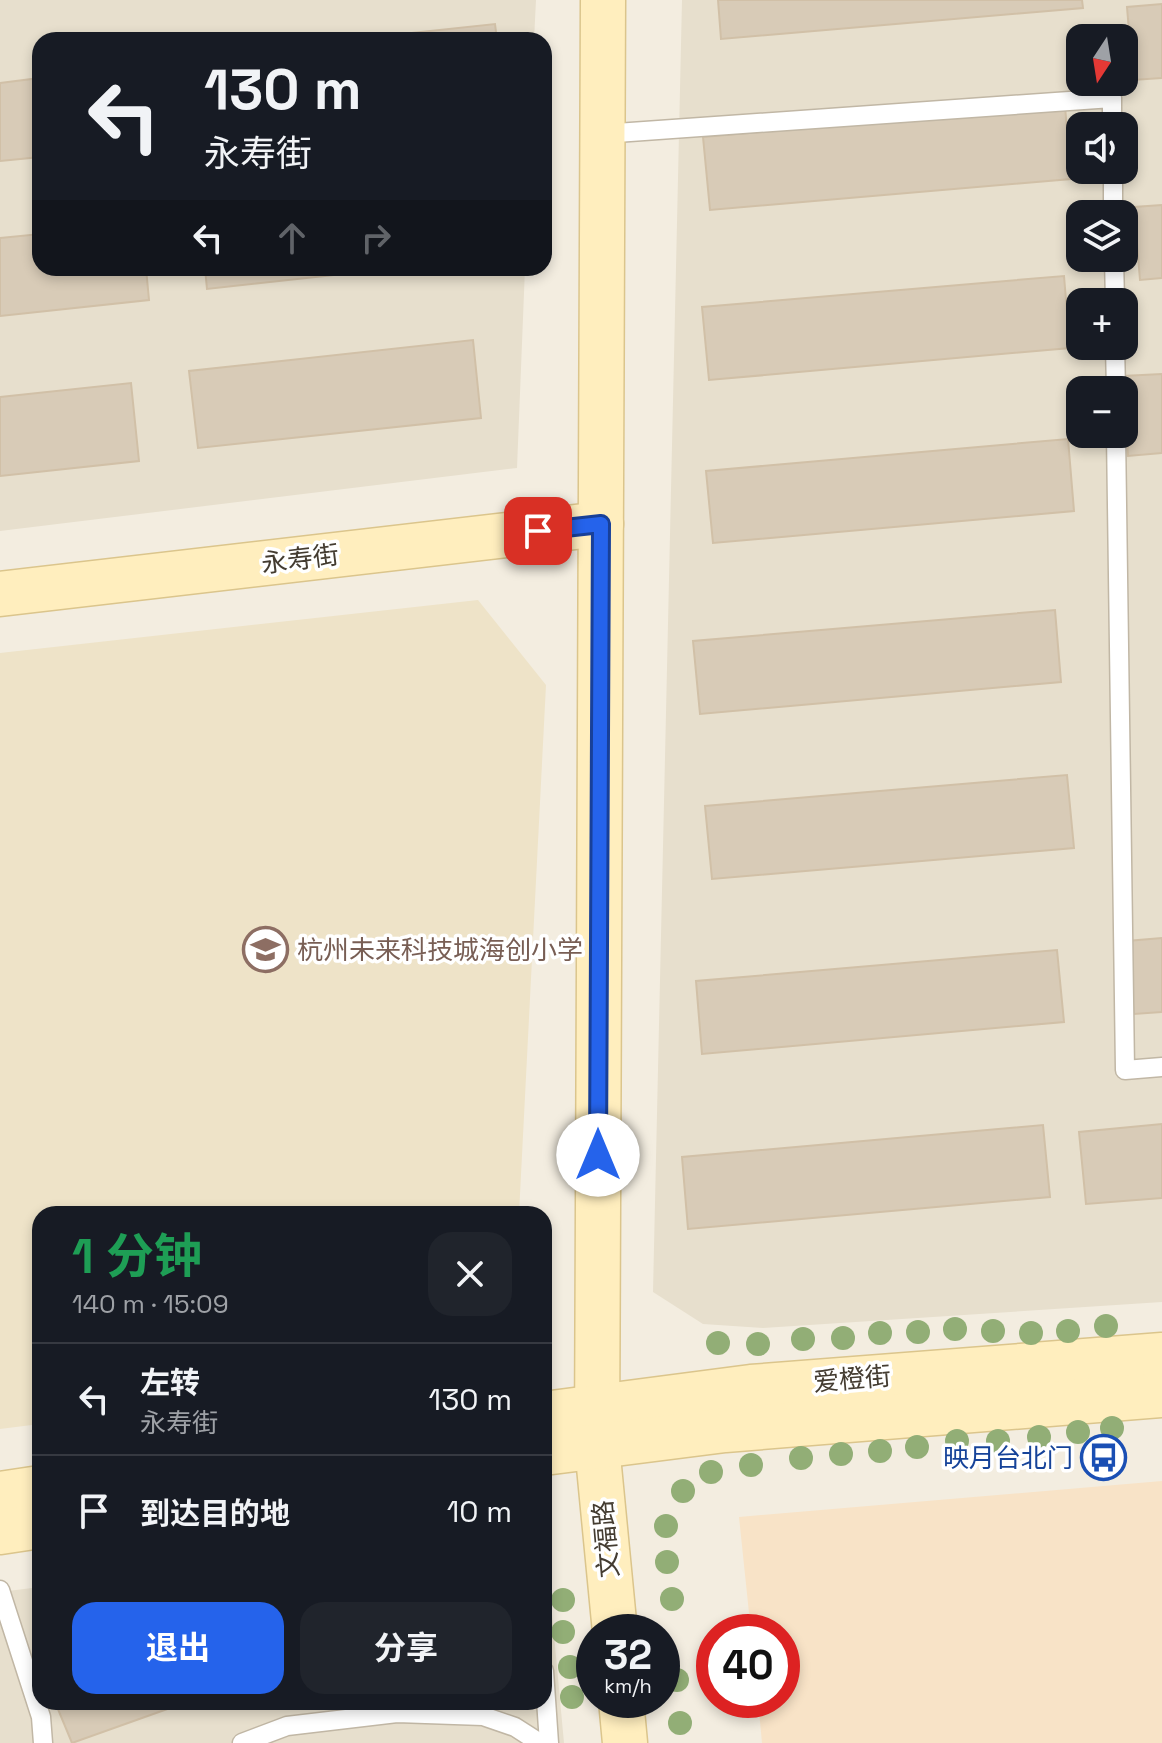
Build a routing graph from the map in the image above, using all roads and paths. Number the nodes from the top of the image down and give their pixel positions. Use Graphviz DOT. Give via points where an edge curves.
graph roads {
  1 [pos="603,0"];
  2 [pos="1112,112"];
  3 [pos="602,134"];
  4 [pos="1116,448"];
  5 [pos="601,524"];
  6 [pos="0,594"];
  7 [pos="1162,1067"];
  8 [pos="1162,1355"];
  9 [pos="1162,1395"];
  10 [pos="552,1416"];
  11 [pos="597,1426"];
  12 [pos="552,1449"];
  13 [pos="32,1489"];
  14 [pos="0,1494"];
  15 [pos="32,1527"];
  16 [pos="0,1532"];
  17 [pos="0,1590"];
  18 [pos="613,1614"];
  19 [pos="32,1689"];
  20 [pos="39,1710"];
  21 [pos="547,1710"];
  22 [pos="623,1718"];
  23 [pos="43,1743"];
  24 [pos="242,1743"];
  25 [pos="540,1743"];
  26 [pos="549,1743"];
  27 [pos="625,1743"];
  1 -- 3 [label="street, 文福路"];
  2 -- 3 [label="lane" via="1112,98"];
  3 -- 5 [label="street, 文福路"];
  4 -- 7 [label="lane" via="1125,1070"];
  5 -- 6 [label="street, 永寿街"];
  5 -- 11 [label="street, 文福路"];
  8 -- 11 [label="street, 爱橙街" via="751,1387"];
  9 -- 11 [label="street, 爱橙街" via="725,1430"];
  10 -- 11 [label="street, 爱橙街"];
  11 -- 12 [label="street, 爱橙街"];
  11 -- 18 [label="street, 文福路"];
  13 -- 14 [label="street"];
  15 -- 16 [label="street"];
  17 -- 19 [label="lane"];
  20 -- 23 [label="lane"];
  21 -- 26 [label="lane"];
  22 -- 27 [label="street"];
  24 -- 25 [label="lane" via="287,1726 397,1713 483,1716"];
}
